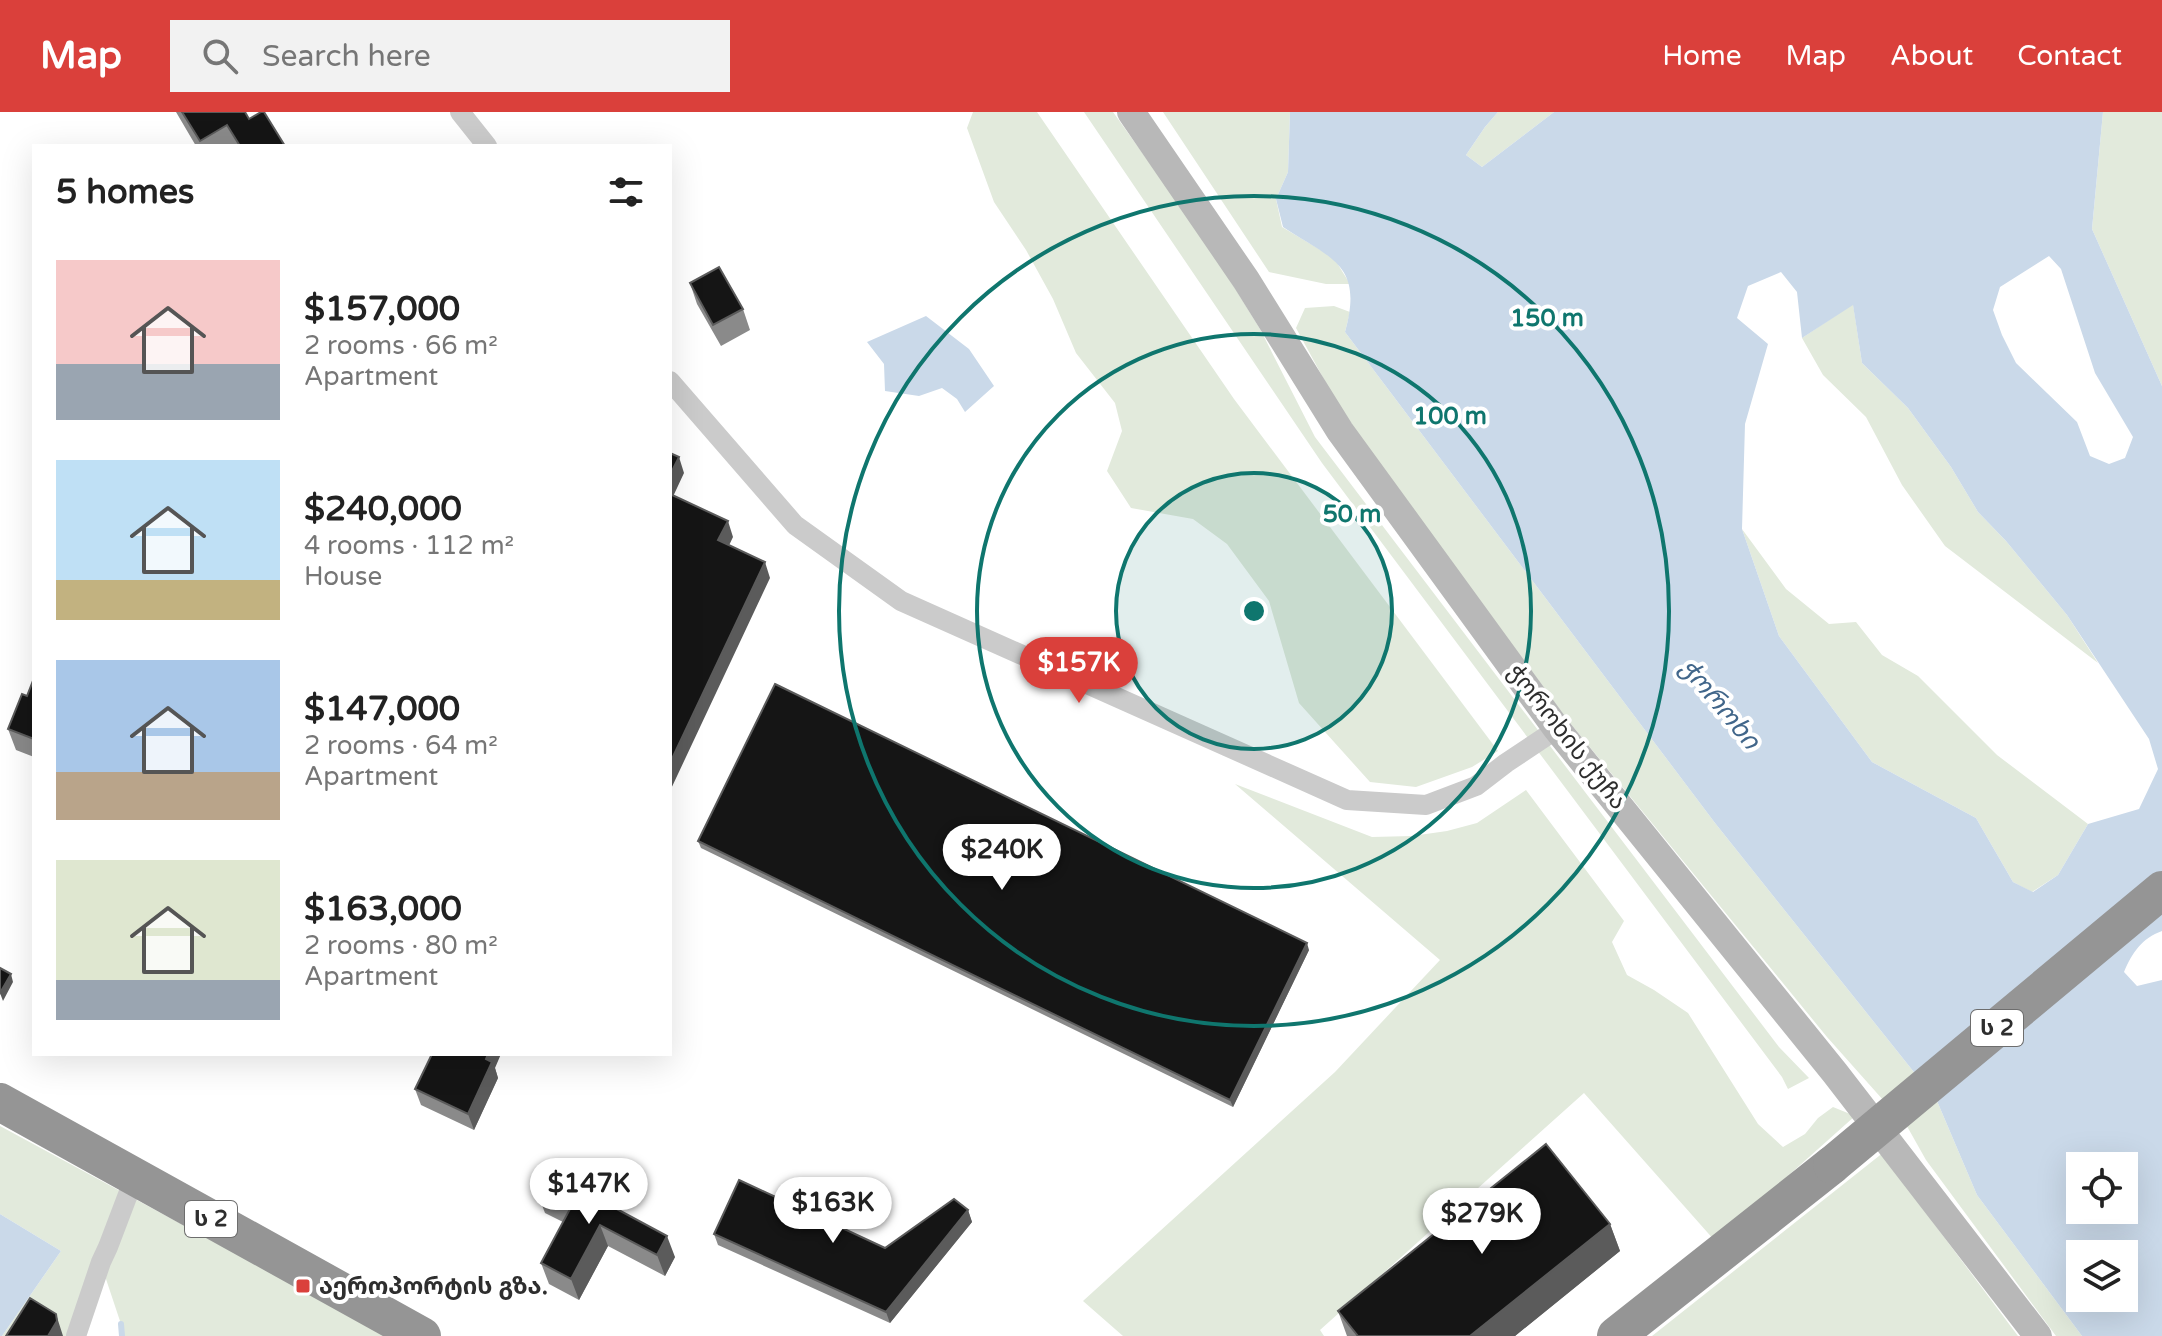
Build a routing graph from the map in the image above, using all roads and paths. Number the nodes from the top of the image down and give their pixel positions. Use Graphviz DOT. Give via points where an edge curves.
graph roads {
  1 [pos="460,112"];
  2 [pos="1131,112"];
  3 [pos="485,144"];
  4 [pos="672,383"];
  5 [pos="1557,729"];
  6 [pos="2162,890"];
  7 [pos="0,1102"];
  8 [pos="135,1176"];
  9 [pos="76,1336"];
  10 [pos="422,1336"];
  11 [pos="1616,1336"];
  12 [pos="2038,1336"];
  1 -- 3 [label="street"];
  2 -- 5 [label="street, ჭოროხის ქუჩა" via="1246,280 1340,431"];
  4 -- 5 [label="street" via="795,525 901,601 1347,800 1426,805 1476,786"];
  5 -- 12 [label="street, ჭოროხის ქუჩა" via="1835,1073"];
  6 -- 11 [label="highway, ს 2, bridge" via="1832,1165"];
  7 -- 8 [label="highway, ს 2"];
  8 -- 9 [label="street"];
  8 -- 10 [label="highway, ს 2"];
}
